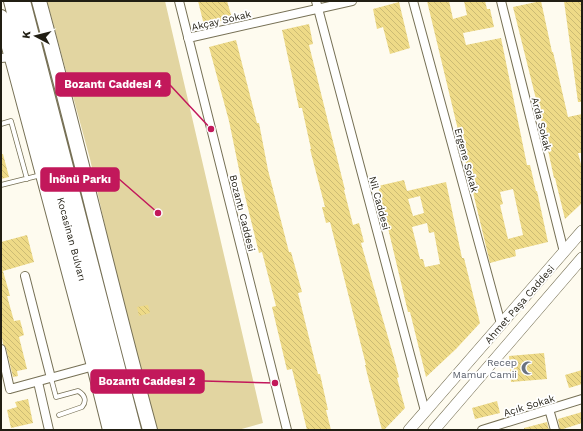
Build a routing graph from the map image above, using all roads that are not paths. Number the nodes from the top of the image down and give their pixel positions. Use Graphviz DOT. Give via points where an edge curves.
graph roads {
  1 [pos="11,1"];
  2 [pos="23,1"];
  3 [pos="39,1"];
  4 [pos="179,1"];
  5 [pos="352,1"];
  6 [pos="414,1"];
  7 [pos="501,1"];
  8 [pos="317,5"];
  9 [pos="1,17"];
  10 [pos="188,38"];
  11 [pos="6,58"];
  12 [pos="1,124"];
  13 [pos="55,172"];
  14 [pos="28,179"];
  15 [pos="1,185"];
  16 [pos="582,231"];
  17 [pos="564,252"];
  18 [pos="582,258"];
  19 [pos="25,276"];
  20 [pos="113,286"];
  21 [pos="501,324"];
  22 [pos="1,349"];
  23 [pos="94,366"];
  24 [pos="51,378"];
  25 [pos="38,382"];
  26 [pos="5,383"];
  27 [pos="582,399"];
  28 [pos="549,409"];
  29 [pos="426,411"];
  30 [pos="59,415"];
  31 [pos="435,429"];
  32 [pos="49,430"];
  33 [pos="110,430"];
  34 [pos="122,430"];
  35 [pos="134,430"];
  36 [pos="150,430"];
  37 [pos="287,430"];
  38 [pos="408,430"];
  39 [pos="482,430"];
  40 [pos="555,430"];
  1 -- 13 [label="highway, Kocasinan Bulvarı"];
  2 -- 13 [label="highway, Kocasinan Bulvarı"];
  3 -- 20 [label="highway"];
  4 -- 10 [label="street, Bozantı Caddesi"];
  5 -- 8 [label="street, Akçay Sokak"];
  6 -- 21 [label="street, Ergene Sokak"];
  7 -- 17 [label="street, Arda Sokak"];
  8 -- 10 [label="street, Akçay Sokak"];
  8 -- 29 [label="street, Nil Caddesi"];
  9 -- 11 [label="highway"];
  10 -- 37 [label="street, Bozantı Caddesi"];
  11 -- 13 [label="highway"];
  12 -- 14 [label="lane" via="11,121"];
  13 -- 14 [label="lane"];
  13 -- 20 [label="highway"];
  13 -- 23 [label="highway" via="75,295"];
  13 -- 34 [label="highway, Kocasinan Bulvarı"];
  13 -- 35 [label="highway, Kocasinan Bulvarı"];
  14 -- 15 [label="lane"];
  16 -- 17 [label="street, Ahmet Paşa Caddesi"];
  17 -- 21 [label="street, Ahmet Paşa Caddesi"];
  18 -- 31 [label="street, Ahmet Paşa Caddesi"];
  19 -- 24 [label="street"];
  20 -- 36 [label="highway"];
  21 -- 29 [label="street, Ahmet Paşa Caddesi"];
  22 -- 26 [label="street"];
  23 -- 24 [label="street"];
  23 -- 33 [label="highway"];
  24 -- 25 [label="street"];
  24 -- 30 [label="lane" via="56,397 78,391 83,394 85,400 82,407"];
  25 -- 26 [label="street" via="10,389"];
  25 -- 32 [label="street"];
  27 -- 28 [label="street, Açık Sokak"];
  28 -- 39 [label="street, Açık Sokak"];
  28 -- 40 [label="street"];
  29 -- 31 [label="street"];
  29 -- 38 [label="street, Ahmet Paşa Caddesi"];
}
